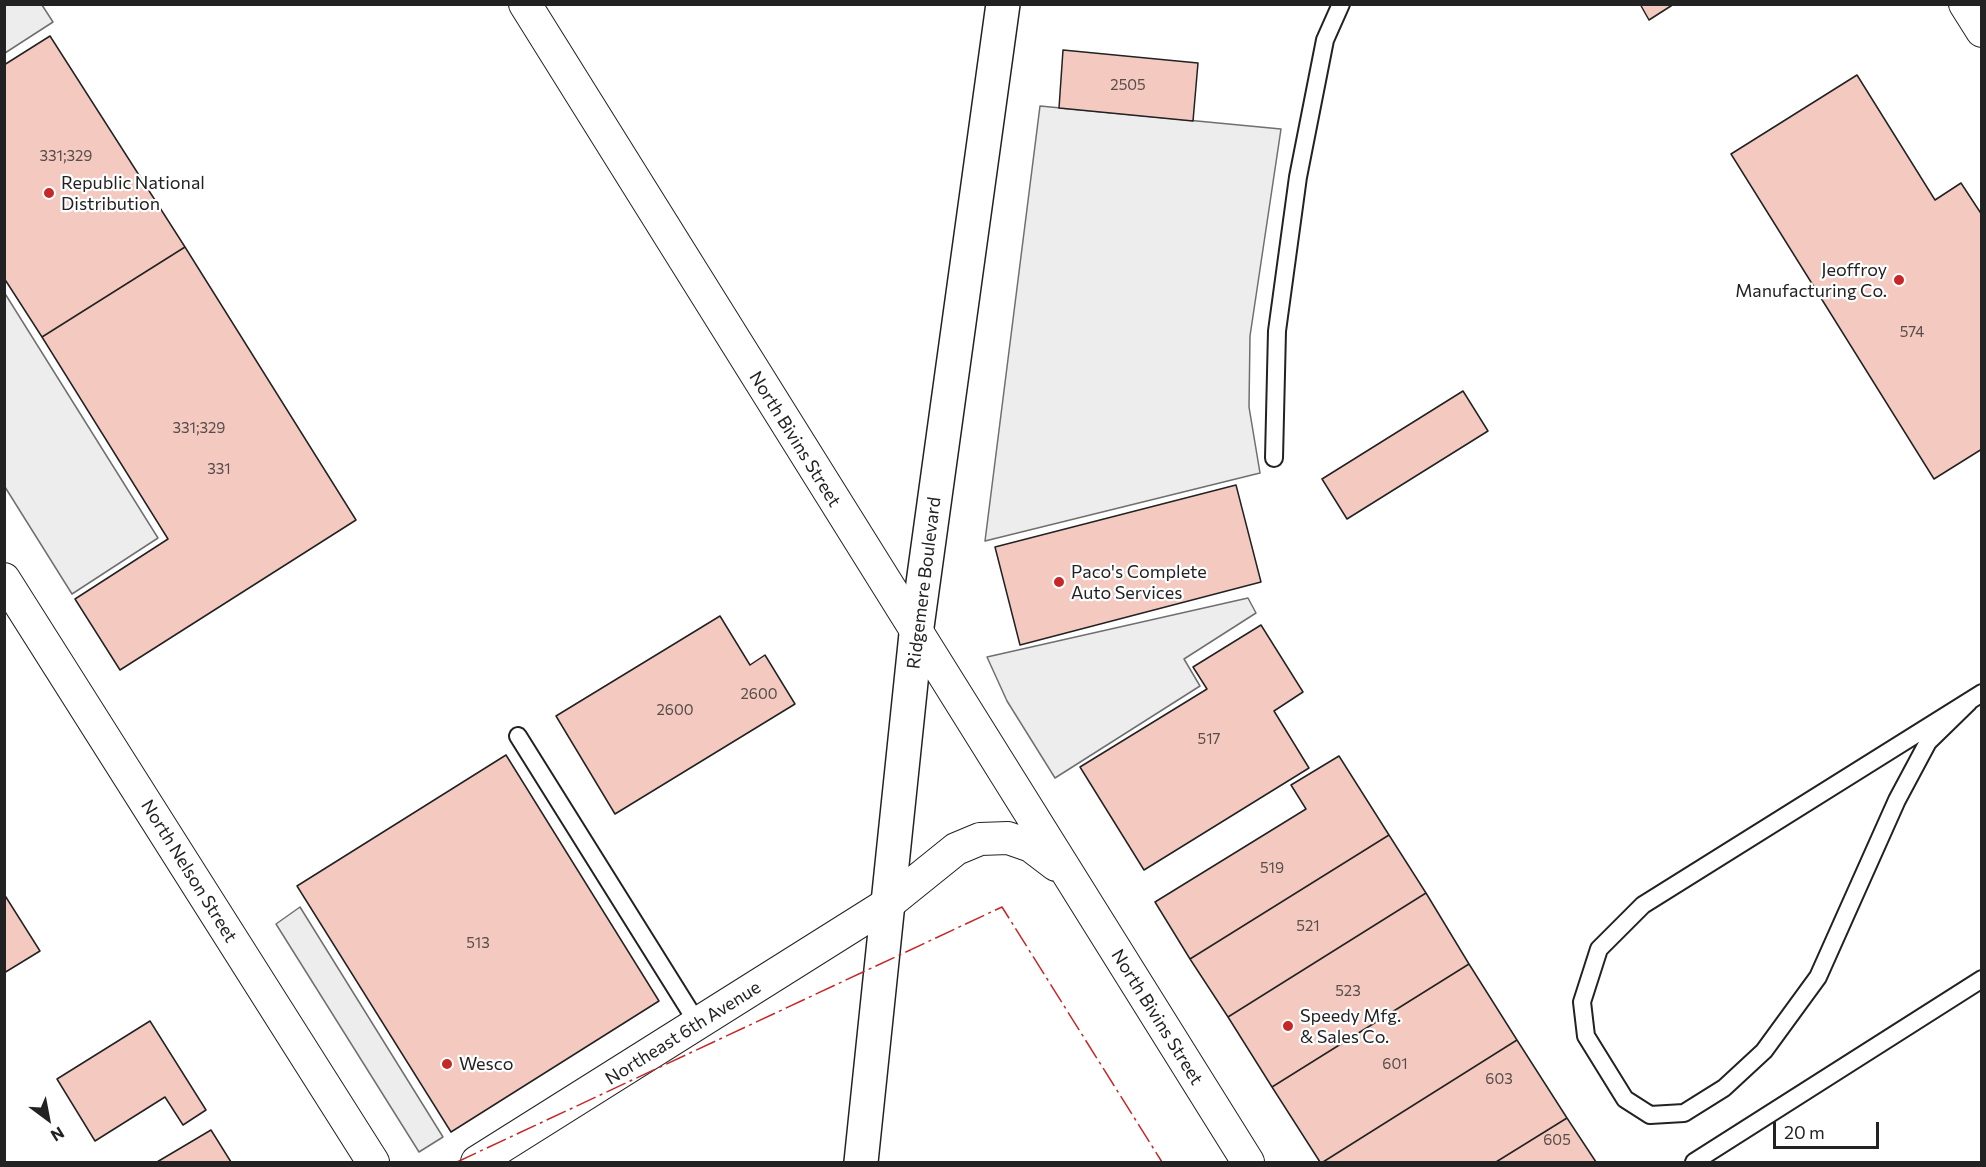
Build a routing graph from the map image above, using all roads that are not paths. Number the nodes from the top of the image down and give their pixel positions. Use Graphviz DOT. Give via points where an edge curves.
graph roads {
  1 [pos="525,4"];
  2 [pos="1003,4"];
  3 [pos="1341,4"];
  4 [pos="1965,4"];
  5 [pos="1982,31"];
  6 [pos="1274,458"];
  7 [pos="4,579"];
  8 [pos="916,634"];
  9 [pos="1975,698"];
  10 [pos="518,736"];
  11 [pos="1066,873"];
  12 [pos="889,903"];
  13 [pos="1982,979"];
  14 [pos="698,1024"];
  15 [pos="373,1162"];
  16 [pos="477,1162"];
  17 [pos="861,1162"];
  18 [pos="1248,1162"];
  19 [pos="1694,1162"];
  1 -- 8 [label="street, North Bivins Street"];
  2 -- 8 [label="main road, Ridgemere Boulevard"];
  3 -- 6 [label="lane" via="1325,40 1298,177 1277,331"];
  4 -- 5 [label="street"];
  7 -- 15 [label="street, North Nelson Street"];
  8 -- 11 [label="street, North Bivins Street"];
  8 -- 12 [label="main road, Ridgemere Boulevard"];
  9 -- 9 [label="lane" via="1643,904 1599,949 1582,1002 1586,1036 1625,1100 1650,1115 1684,1113 1724,1088 1764,1051 1818,977 1897,800 1928,742"];
  10 -- 14 [label="lane"];
  11 -- 12 [label="street, North Bivins Street" via="1031,846 1008,838 980,839 956,849"];
  11 -- 18 [label="street, North Bivins Street"];
  12 -- 14 [label="street, Northeast 6th Avenue"];
  12 -- 17 [label="main road, Ridgemere Boulevard"];
  13 -- 19 [label="lane"];
  14 -- 16 [label="street, Northeast 6th Avenue"];
}
